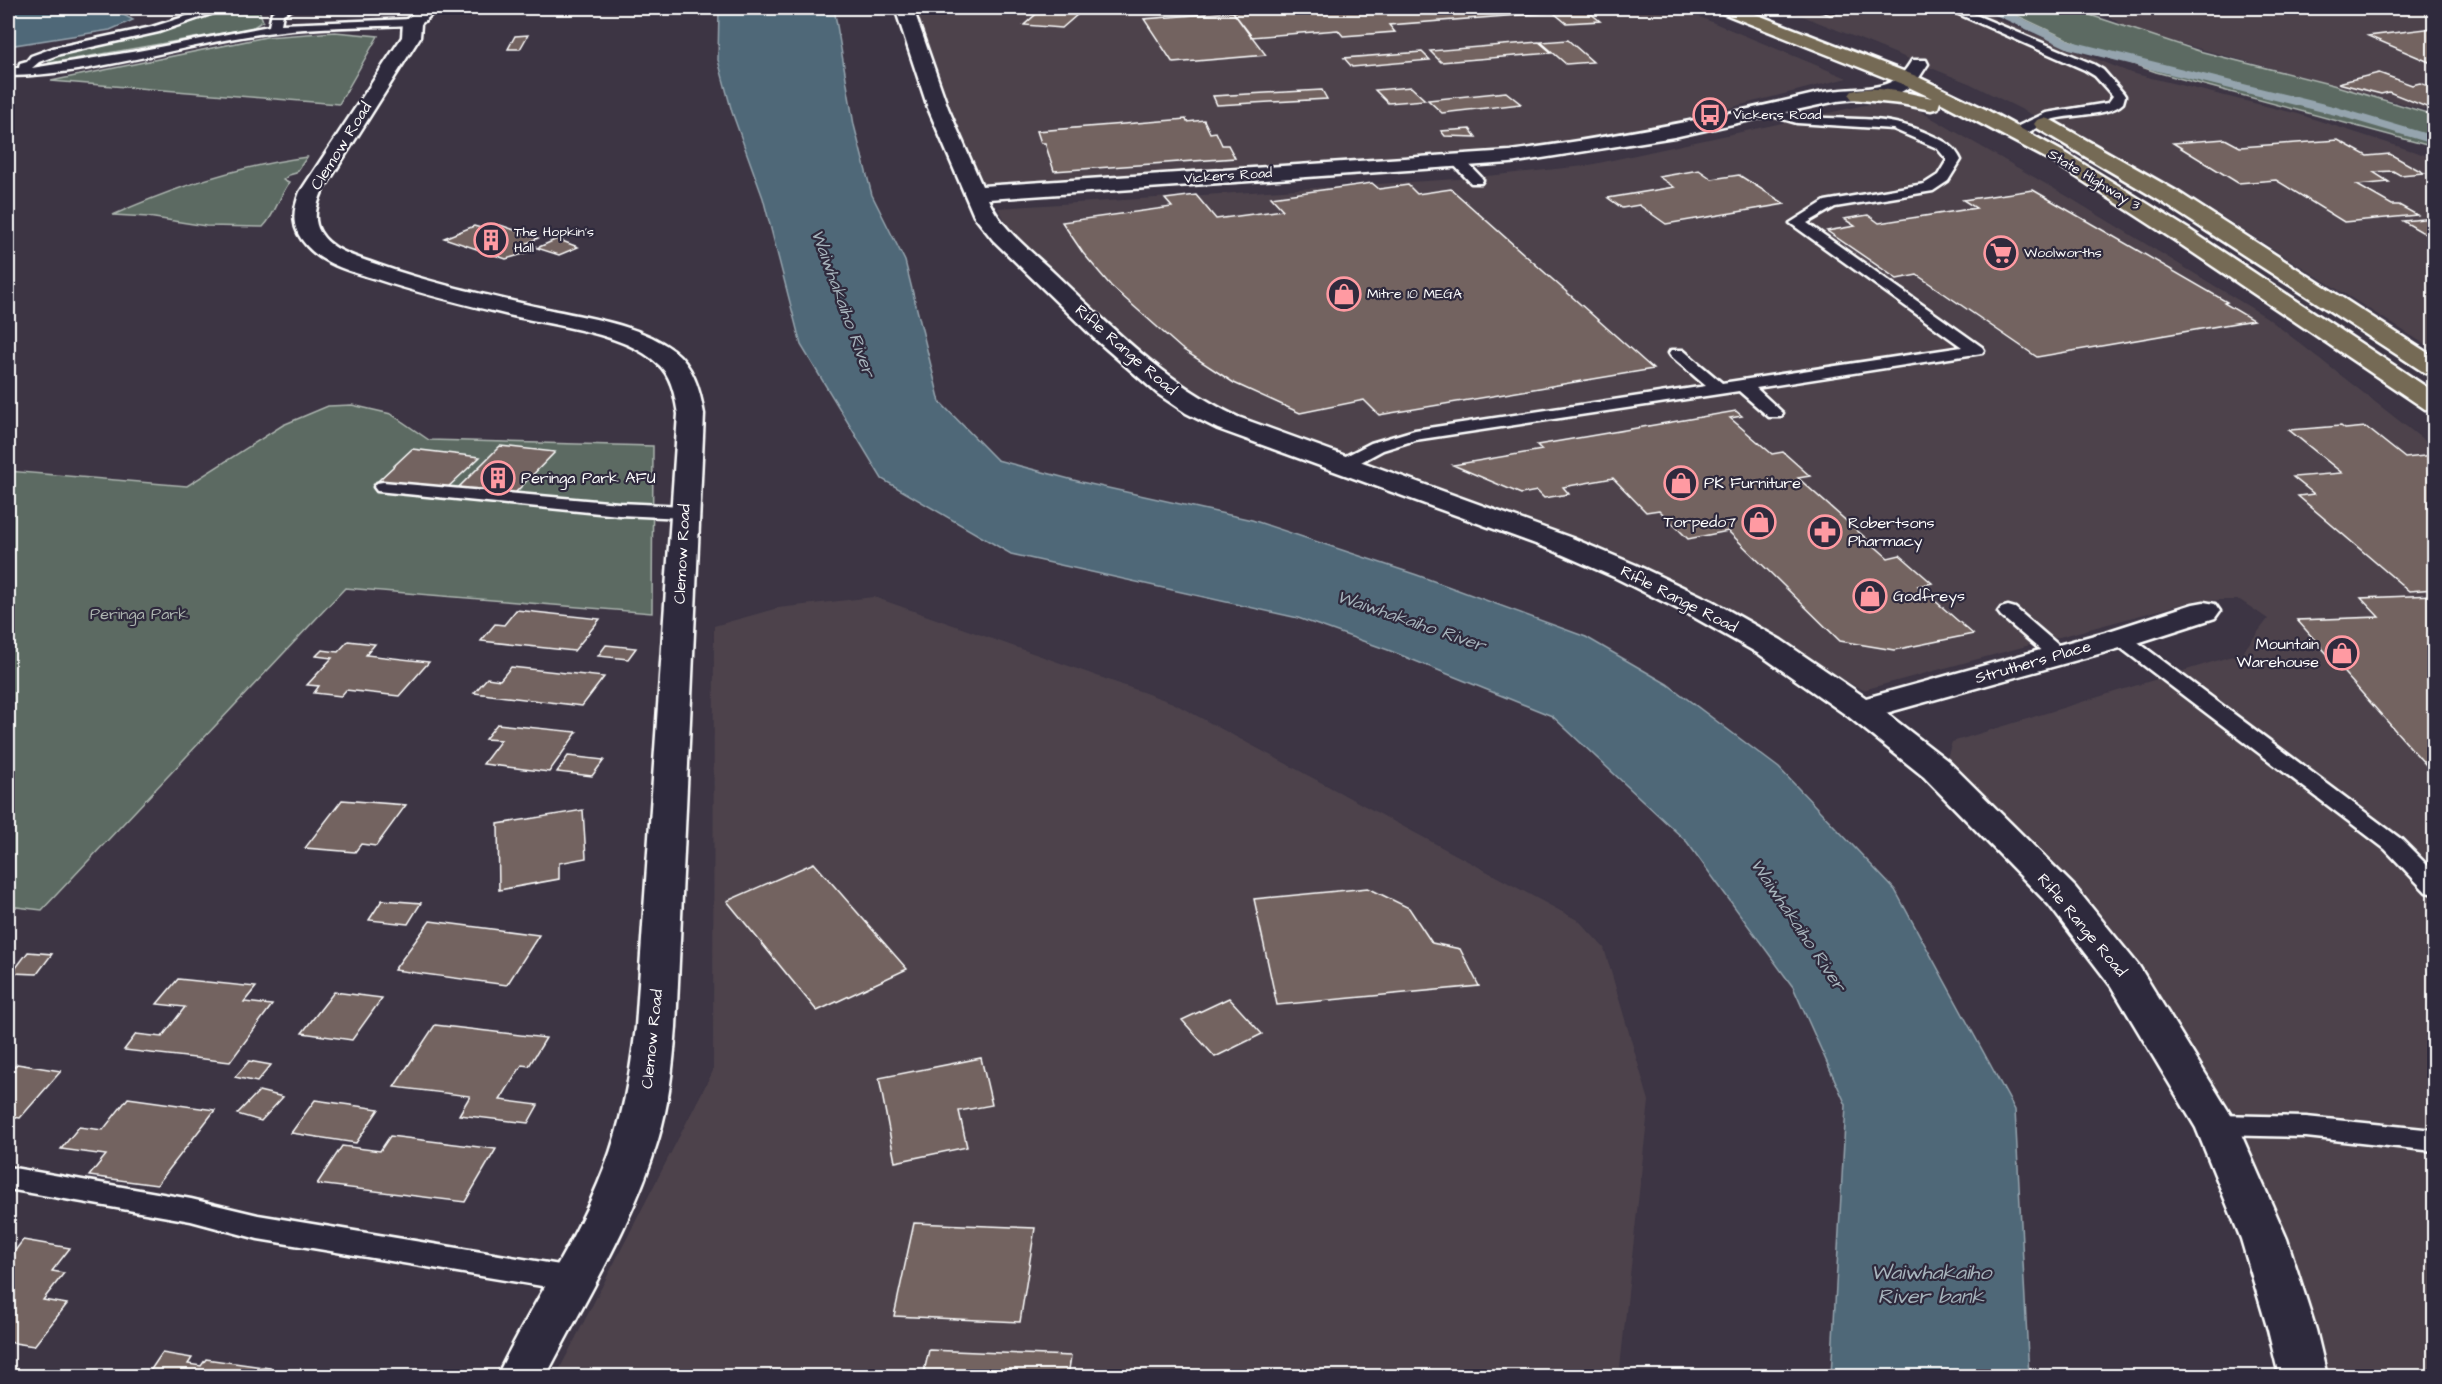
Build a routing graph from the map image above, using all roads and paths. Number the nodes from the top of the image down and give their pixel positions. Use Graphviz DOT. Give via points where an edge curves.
graph roads {
  1 [pos="222,8"];
  2 [pos="289,8"];
  3 [pos="904,8"];
  4 [pos="1726,8"];
  5 [pos="1952,8"];
  6 [pos="421,15"];
  7 [pos="275,28"];
  8 [pos="1872,64"];
  9 [pos="1909,67"];
  10 [pos="9,72"];
  11 [pos="1859,95"];
  12 [pos="1837,96"];
  13 [pos="1769,111"];
  14 [pos="2040,121"];
  15 [pos="2015,133"];
  16 [pos="1457,160"];
  17 [pos="2088,176"];
  18 [pos="1476,180"];
  19 [pos="974,193"];
  20 [pos="1677,353"];
  21 [pos="2434,368"];
  22 [pos="1742,385"];
  23 [pos="1719,389"];
  24 [pos="2434,403"];
  25 [pos="1775,413"];
  26 [pos="1342,465"];
  27 [pos="383,487"];
  28 [pos="684,512"];
  29 [pos="2204,611"];
  30 [pos="2008,612"];
  31 [pos="2120,638"];
  32 [pos="2058,655"];
  33 [pos="1861,710"];
  34 [pos="2429,875"];
  35 [pos="2216,1125"];
  36 [pos="2434,1141"];
  37 [pos="8,1178"];
  38 [pos="572,1279"];
  39 [pos="521,1377"];
  40 [pos="2303,1377"];
  1 -- 10 [label="lane" via="155,30 57,51"];
  2 -- 7 [label="lane" via="278,12"];
  3 -- 19 [label="street, Rifle Range Road" via="938,108"];
  4 -- 8 [label="highway, State Highway 3"];
  5 -- 14 [label="lane" via="2089,67 2119,96 2111,106"];
  6 -- 7 [label="lane"];
  6 -- 28 [label="street, Clemow Road" via="411,37 311,192 304,224 322,247 342,259 404,281 605,330 663,355 680,372 691,414"];
  7 -- 10 [label="lane" via="138,55"];
  8 -- 9 [label="highway, State Highway 3"];
  8 -- 12 [label="street, Vickers Road" via="1864,82"];
  9 -- 11 [label="street, Vickers Road" via="1900,86"];
  9 -- 14 [label="highway, State Highway 3"];
  9 -- 15 [label="highway, State Highway 3"];
  11 -- 12 [label="street, Vickers Road"];
  11 -- 17 [label="highway" via="1938,106 2025,150"];
  12 -- 13 [label="street, Vickers Road"];
  13 -- 16 [label="street, Vickers Road" via="1626,141 1521,156"];
  13 -- 22 [label="lane" via="1792,119 1898,125 1945,146 1954,160 1943,178 1928,188 1836,202 1797,223 1976,350"];
  14 -- 15 [label="lane"];
  14 -- 21 [label="highway, State Highway 3" via="2170,197"];
  15 -- 17 [label="highway, State Highway 3"];
  16 -- 18 [label="lane"];
  16 -- 19 [label="street, Vickers Road"];
  17 -- 24 [label="highway, State Highway 3"];
  19 -- 26 [label="street, Rifle Range Road" via="982,211 1001,235 1167,388 1228,423"];
  20 -- 23 [label="lane"];
  22 -- 23 [label="lane"];
  22 -- 25 [label="lane"];
  23 -- 26 [label="lane" via="1384,441"];
  26 -- 33 [label="street, Rifle Range Road" via="1562,544 1635,576 1770,647"];
  27 -- 28 [label="lane"];
  28 -- 38 [label="street, Clemow Road" via="650,1082 631,1152 610,1206"];
  29 -- 31 [label="street, Struthers Place"];
  30 -- 32 [label="lane"];
  31 -- 32 [label="street, Struthers Place"];
  31 -- 34 [label="lane"];
  32 -- 33 [label="street, Struthers Place"];
  33 -- 35 [label="street, Rifle Range Road" via="1936,769 2062,896 2126,976"];
  35 -- 36 [label="lane" via="2306,1127"];
  35 -- 40 [label="street, Rifle Range Road" via="2264,1239"];
  37 -- 38 [label="lane" via="191,1210 258,1227"];
  38 -- 39 [label="street, Clemow Road"];
}
